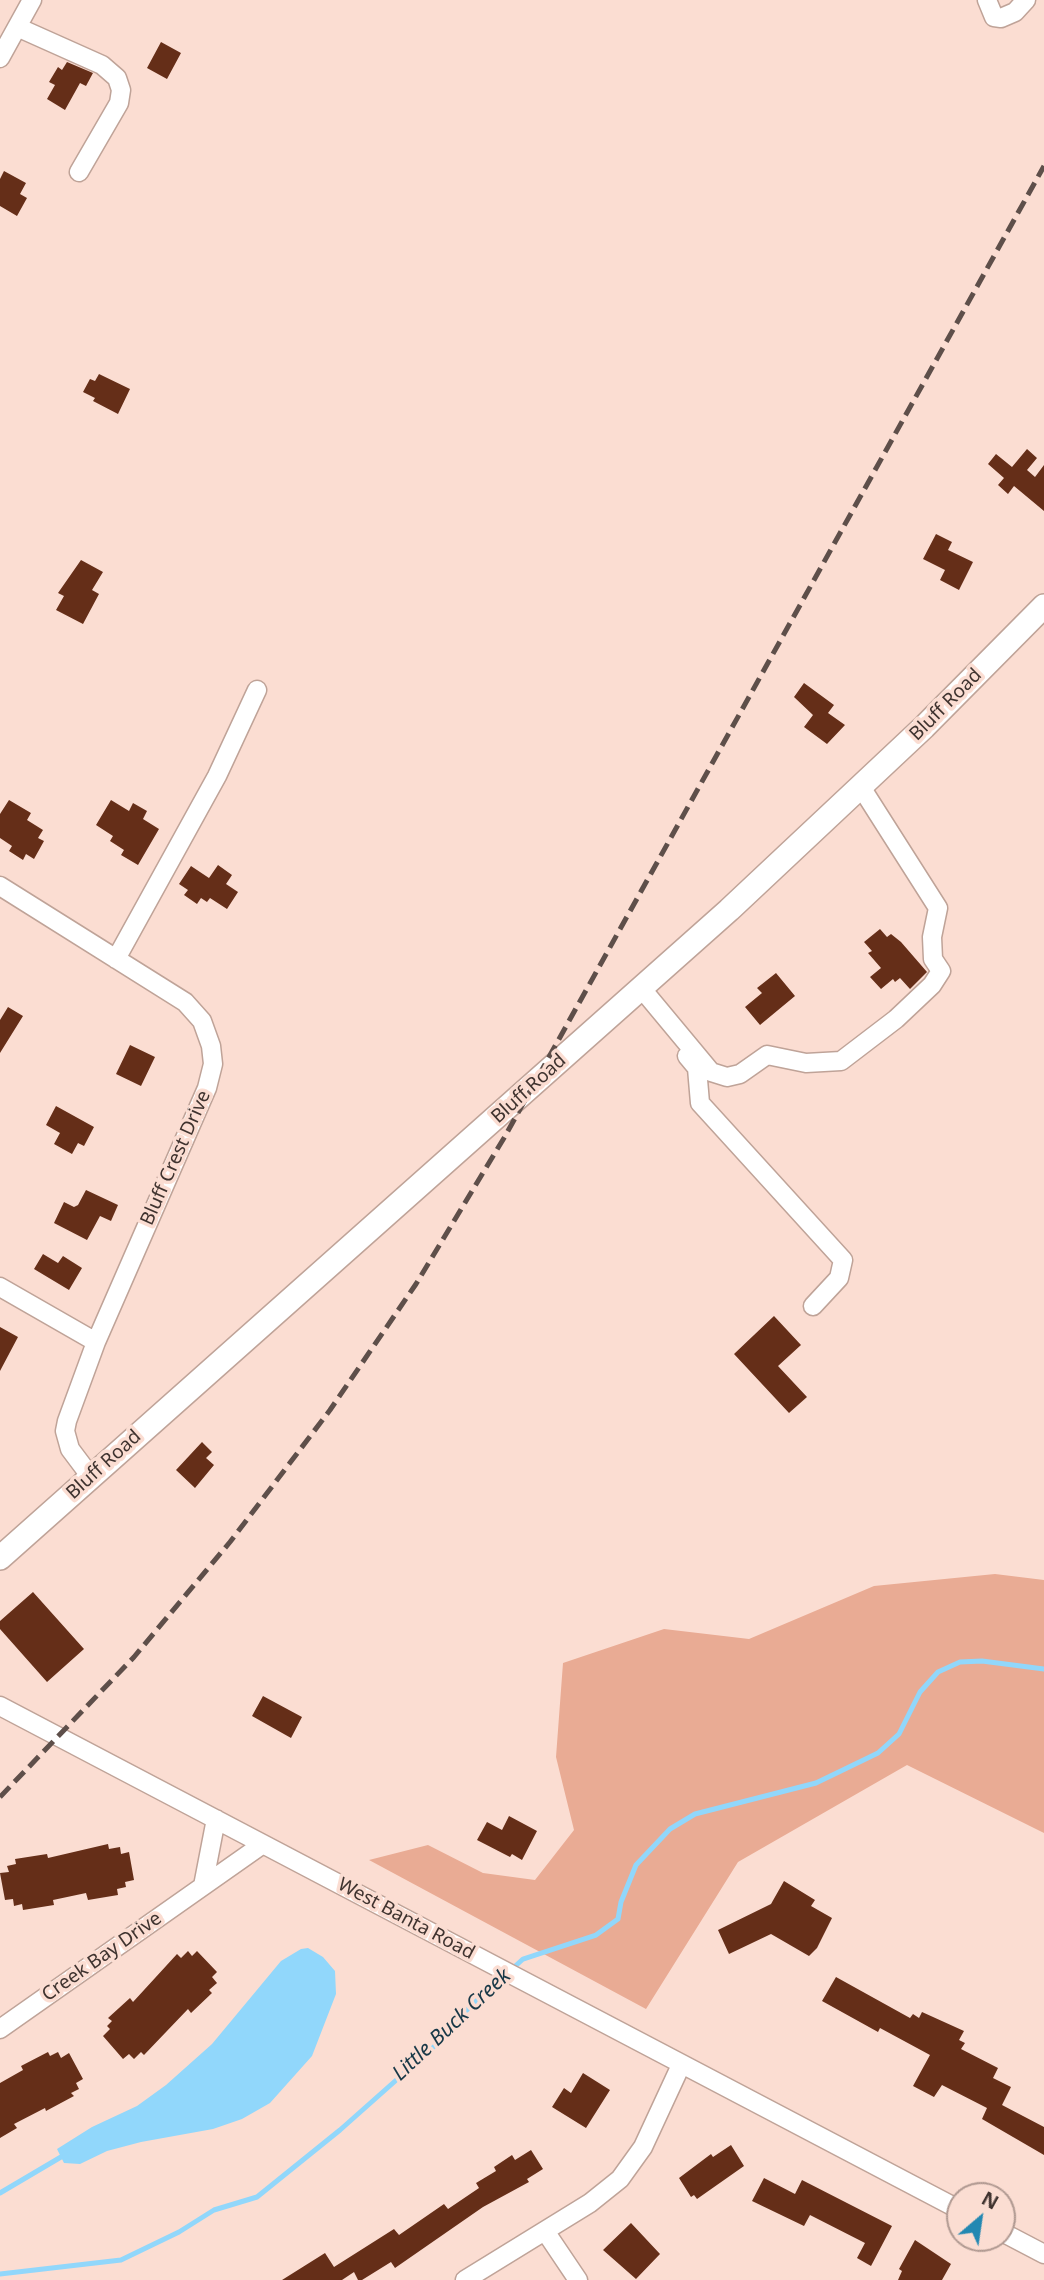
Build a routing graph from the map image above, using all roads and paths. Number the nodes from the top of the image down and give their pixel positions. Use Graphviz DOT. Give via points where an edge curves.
graph roads {
  1 [pos="32,0"];
  2 [pos="987,0"];
  3 [pos="1027,0"];
  4 [pos="17,27"];
  5 [pos="0,58"];
  6 [pos="79,172"];
  7 [pos="1044,607"];
  8 [pos="257,690"];
  9 [pos="861,787"];
  10 [pos="0,886"];
  11 [pos="116,959"];
  12 [pos="638,992"];
  13 [pos="0,1287"];
  14 [pos="813,1306"];
  15 [pos="96,1342"];
  16 [pos="91,1477"];
  17 [pos="0,1558"];
  18 [pos="0,1706"];
  19 [pos="216,1819"];
  20 [pos="263,1844"];
  21 [pos="203,1886"];
  22 [pos="0,2029"];
  23 [pos="681,2065"];
  24 [pos="946,2203"];
  25 [pos="545,2231"];
  26 [pos="1016,2239"];
  27 [pos="1044,2254"];
  28 [pos="465,2280"];
  29 [pos="578,2280"];
  1 -- 4 [label="street"];
  2 -- 3 [label="street" via="994,17 1001,18 1016,12"];
  4 -- 5 [label="street"];
  4 -- 6 [label="street" via="102,65 117,78 119,103"];
  7 -- 9 [label="main road, Bluff Road"];
  8 -- 11 [label="street" via="217,776"];
  9 -- 12 [label="main road, Bluff Road"];
  9 -- 12 [label="street" via="938,908 933,959 941,971 896,1019 841,1061 806,1063 767,1055 727,1077 711,1072"];
  10 -- 11 [label="street, Bluff Crest Drive"];
  11 -- 15 [label="street, Bluff Crest Drive" via="191,1008 209,1037 213,1064 207,1088"];
  12 -- 14 [label="street" via="697,1068 700,1103 844,1260 839,1278"];
  12 -- 16 [label="main road, Bluff Road"];
  13 -- 15 [label="street"];
  15 -- 16 [label="street, Bluff Crest Drive" via="65,1431 70,1449"];
  16 -- 17 [label="main road, Bluff Road"];
  18 -- 19 [label="street, West Banta Road"];
  19 -- 20 [label="street, West Banta Road"];
  19 -- 21 [label="street"];
  20 -- 21 [label="street, Creek Bay Drive"];
  20 -- 23 [label="street, West Banta Road"];
  21 -- 22 [label="street, Creek Bay Drive"];
  23 -- 24 [label="street, West Banta Road"];
  23 -- 25 [label="street" via="629,2168 600,2197"];
  25 -- 28 [label="street"];
  25 -- 29 [label="street"];
  26 -- 27 [label="street"];
}
